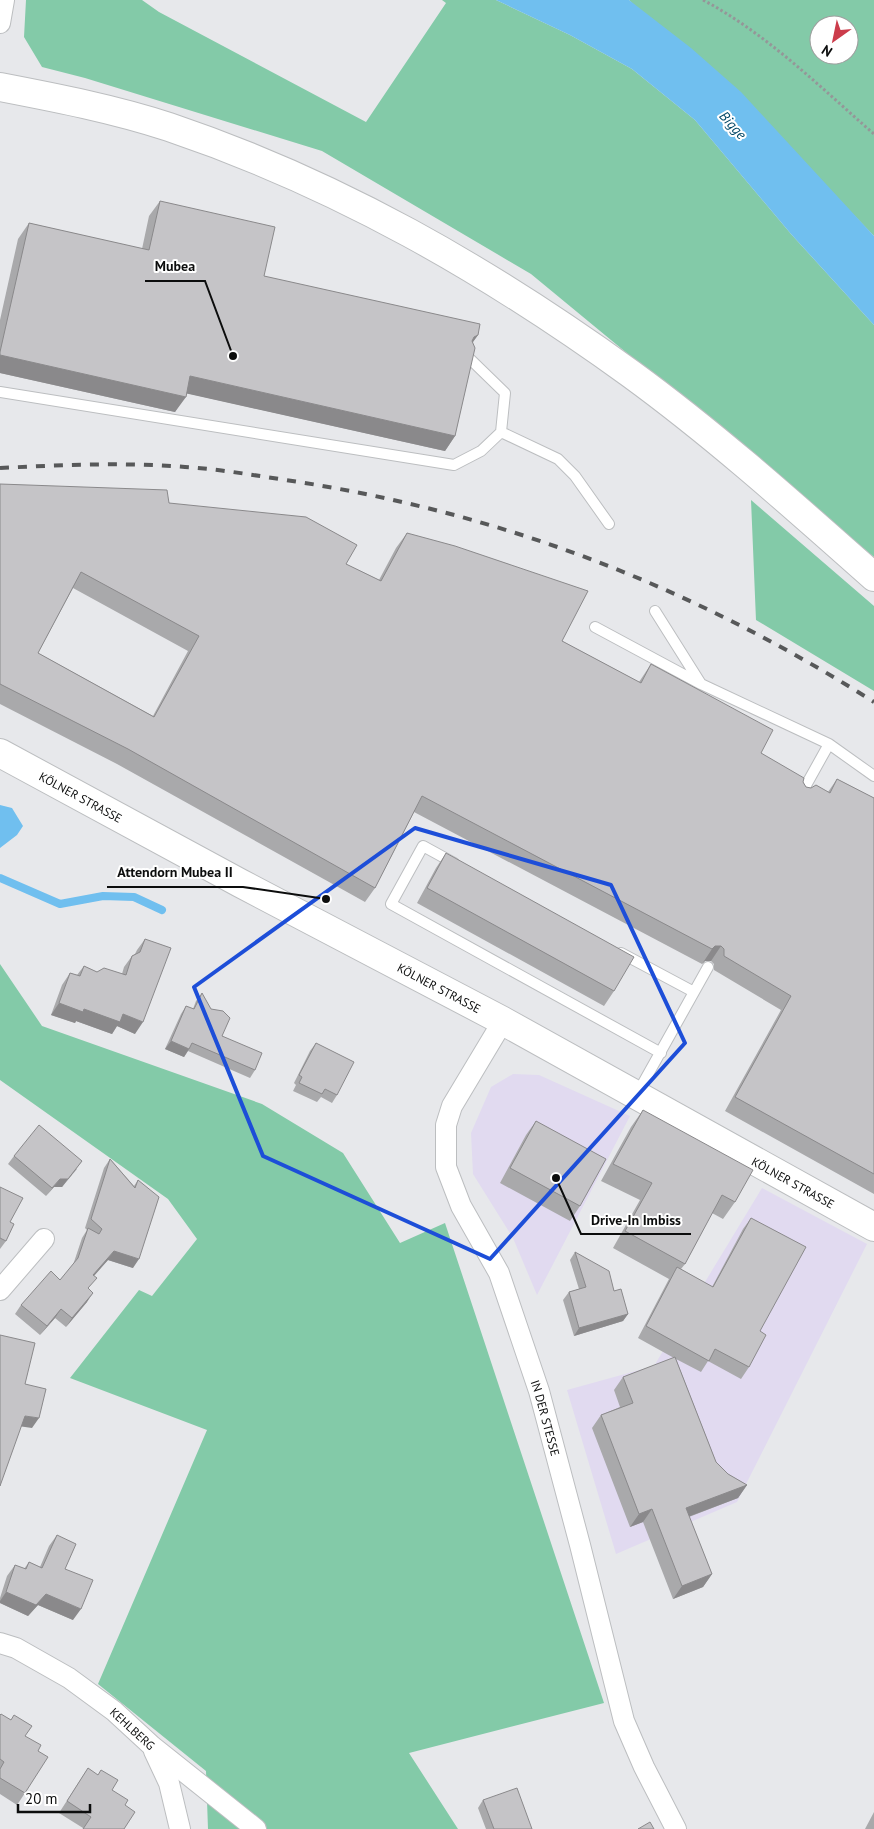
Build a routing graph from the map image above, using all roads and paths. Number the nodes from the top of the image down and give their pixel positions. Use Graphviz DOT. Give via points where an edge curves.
graph roads {
  1 [pos="4,0"];
  2 [pos="703,0"];
  3 [pos="0,23"];
  4 [pos="0,87"];
  5 [pos="874,134"];
  6 [pos="468,357"];
  7 [pos="0,392"];
  8 [pos="501,432"];
  9 [pos="609,524"];
  10 [pos="874,576"];
  11 [pos="655,611"];
  12 [pos="595,627"];
  13 [pos="701,684"];
  14 [pos="828,744"];
  15 [pos="0,753"];
  16 [pos="874,776"];
  17 [pos="800,796"];
  18 [pos="466,870"];
  19 [pos="615,950"];
  20 [pos="708,967"];
  21 [pos="694,992"];
  22 [pos="503,1021"];
  23 [pos="661,1053"];
  24 [pos="637,1095"];
  25 [pos="874,1227"];
  26 [pos="44,1239"];
  27 [pos="0,1290"];
  28 [pos="0,1643"];
  29 [pos="152,1746"];
  30 [pos="180,1829"];
  31 [pos="256,1829"];
  32 [pos="676,1829"];
  1 -- 3 [label="street"];
  2 -- 5 [label="path" via="774,48"];
  4 -- 10 [label="main road" via="97,106 168,127 328,190 397,225 486,276 632,376 710,436"];
  6 -- 8 [label="lane" via="505,393"];
  7 -- 8 [label="lane" via="454,465 482,451"];
  8 -- 9 [label="lane" via="558,459 575,476"];
  11 -- 13 [label="lane"];
  12 -- 13 [label="lane"];
  13 -- 14 [label="lane"];
  14 -- 16 [label="lane"];
  14 -- 17 [label="lane"];
  15 -- 22 [label="main road, KÖLNER STRASSE"];
  18 -- 23 [label="lane" via="423,846 391,904"];
  19 -- 21 [label="lane"];
  20 -- 21 [label="lane"];
  21 -- 23 [label="lane"];
  22 -- 24 [label="main road, KÖLNER STRASSE"];
  22 -- 32 [label="street, IN DER STESSE" via="452,1106 446,1125 446,1167 461,1206 499,1273 539,1390 624,1721"];
  23 -- 24 [label="lane"];
  24 -- 25 [label="main road, KÖLNER STRASSE"];
  26 -- 27 [label="street"];
  28 -- 29 [label="street, KEHLBERG" via="16,1648 69,1678 114,1711"];
  29 -- 30 [label="street" via="168,1783"];
  29 -- 31 [label="street, KEHLBERG"];
}
